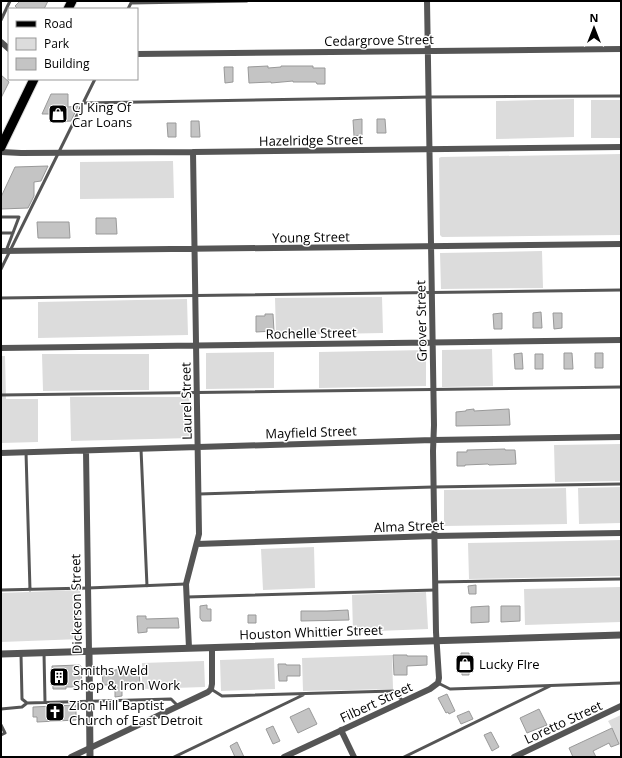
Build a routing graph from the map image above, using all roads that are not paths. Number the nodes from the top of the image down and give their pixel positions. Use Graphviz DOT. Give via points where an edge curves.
graph roads {
  1 [pos="10,1"];
  2 [pos="247,1"];
  3 [pos="427,1"];
  4 [pos="132,2"];
  5 [pos="1,20"];
  6 [pos="621,49"];
  7 [pos="428,51"];
  8 [pos="138,54"];
  9 [pos="33,80"];
  10 [pos="94,80"];
  11 [pos="621,96"];
  12 [pos="429,97"];
  13 [pos="83,103"];
  14 [pos="3,136"];
  15 [pos="1,147"];
  16 [pos="621,147"];
  17 [pos="430,149"];
  18 [pos="1,152"];
  19 [pos="193,152"];
  20 [pos="59,153"];
  21 [pos="1,217"];
  22 [pos="1,233"];
  23 [pos="13,233"];
  24 [pos="621,244"];
  25 [pos="431,246"];
  26 [pos="195,249"];
  27 [pos="6,251"];
  28 [pos="1,269"];
  29 [pos="621,290"];
  30 [pos="432,292"];
  31 [pos="196,295"];
  32 [pos="1,298"];
  33 [pos="621,340"];
  34 [pos="433,343"];
  35 [pos="196,345"];
  36 [pos="1,348"];
  37 [pos="621,387"];
  38 [pos="433,389"];
  39 [pos="197,392"];
  40 [pos="1,395"];
  41 [pos="621,437"];
  42 [pos="433,440"];
  43 [pos="198,447"];
  44 [pos="141,449"];
  45 [pos="86,451"];
  46 [pos="26,452"];
  47 [pos="1,453"];
  48 [pos="621,484"];
  49 [pos="433,487"];
  50 [pos="199,494"];
  51 [pos="621,534"];
  52 [pos="434,536"];
  53 [pos="197,544"];
  54 [pos="621,579"];
  55 [pos="435,582"];
  56 [pos="186,584"];
  57 [pos="147,586"];
  58 [pos="88,588"];
  59 [pos="1,590"];
  60 [pos="30,590"];
  61 [pos="435,590"];
  62 [pos="187,597"];
  63 [pos="621,635"];
  64 [pos="437,640"];
  65 [pos="189,648"];
  66 [pos="212,648"];
  67 [pos="89,652"];
  68 [pos="44,653"];
  69 [pos="1,654"];
  70 [pos="21,654"];
  71 [pos="438,683"];
  72 [pos="621,683"];
  73 [pos="552,686"];
  74 [pos="211,689"];
  75 [pos="305,694"];
  76 [pos="90,701"];
  77 [pos="404,701"];
  78 [pos="45,702"];
  79 [pos="27,703"];
  80 [pos="178,706"];
  81 [pos="621,706"];
  82 [pos="1,709"];
  83 [pos="1,725"];
  84 [pos="341,730"];
  85 [pos="1,735"];
  86 [pos="90,748"];
  87 [pos="71,757"];
  88 [pos="90,757"];
  89 [pos="174,757"];
  90 [pos="284,757"];
  91 [pos="354,757"];
  92 [pos="404,757"];
  93 [pos="514,757"];
  1 -- 5 [label="lane"];
  2 -- 4 [label="lane"];
  3 -- 7 [label="street, Grover Street"];
  6 -- 7 [label="street, Cedargrove Street"];
  7 -- 8 [label="street, Cedargrove Street"];
  7 -- 12 [label="street, Grover Street"];
  9 -- 14 [label="main road"];
  10 -- 13 [label="lane"];
  11 -- 12 [label="lane"];
  12 -- 13 [label="lane"];
  12 -- 17 [label="street, Grover Street"];
  13 -- 20 [label="lane"];
  14 -- 15 [label="main road"];
  16 -- 17 [label="street, Hazelridge Street"];
  17 -- 19 [label="street, Hazelridge Street"];
  17 -- 25 [label="street, Grover Street"];
  18 -- 20 [label="street, Hazelridge Street"];
  19 -- 20 [label="street, Hazelridge Street"];
  19 -- 26 [label="street, Laurel Street"];
  20 -- 27 [label="lane"];
  21 -- 23 [label="lane" via="19,217"];
  22 -- 23 [label="lane"];
  23 -- 27 [label="lane"];
  24 -- 25 [label="street, Young Street"];
  25 -- 26 [label="street, Young Street"];
  25 -- 30 [label="street, Grover Street"];
  26 -- 27 [label="street, Young Street"];
  26 -- 31 [label="street, Laurel Street"];
  27 -- 28 [label="lane"];
  29 -- 30 [label="lane"];
  30 -- 31 [label="lane"];
  30 -- 34 [label="street, Grover Street"];
  31 -- 32 [label="lane"];
  31 -- 35 [label="street, Laurel Street"];
  33 -- 34 [label="street, Rochelle Street"];
  34 -- 35 [label="street, Rochelle Street"];
  34 -- 38 [label="street, Grover Street"];
  35 -- 36 [label="street, Rochelle Street"];
  35 -- 39 [label="street, Laurel Street"];
  37 -- 38 [label="lane"];
  38 -- 39 [label="lane"];
  38 -- 42 [label="street, Grover Street"];
  39 -- 40 [label="lane"];
  39 -- 43 [label="street, Laurel Street"];
  41 -- 42 [label="street, Mayfield Street"];
  42 -- 43 [label="street, Mayfield Street"];
  42 -- 49 [label="street, Grover Street"];
  43 -- 44 [label="street, Mayfield Street"];
  43 -- 50 [label="street, Laurel Street"];
  44 -- 45 [label="street, Mayfield Street"];
  44 -- 57 [label="lane"];
  45 -- 46 [label="street, Mayfield Street"];
  45 -- 58 [label="street, Dickerson Street"];
  46 -- 47 [label="street, Mayfield Street"];
  46 -- 60 [label="lane"];
  48 -- 49 [label="lane"];
  49 -- 50 [label="lane"];
  49 -- 52 [label="street, Grover Street"];
  50 -- 53 [label="street, Laurel Street"];
  51 -- 52 [label="street, Alma Street"];
  52 -- 53 [label="street, Alma Street"];
  52 -- 55 [label="street, Grover Street"];
  53 -- 56 [label="street, Laurel Street"];
  54 -- 55 [label="lane"];
  55 -- 61 [label="street, Grover Street"];
  56 -- 57 [label="lane"];
  56 -- 62 [label="street, Laurel Street"];
  57 -- 58 [label="lane"];
  58 -- 60 [label="lane"];
  58 -- 67 [label="street, Dickerson Street"];
  59 -- 60 [label="lane"];
  61 -- 62 [label="lane"];
  61 -- 64 [label="street, Grover Street"];
  62 -- 65 [label="street, Laurel Street"];
  63 -- 64 [label="street, Houston Whittier Street"];
  64 -- 66 [label="street, Houston Whittier Street"];
  64 -- 71 [label="street"];
  65 -- 66 [label="street, Houston Whittier Street"];
  65 -- 67 [label="street, Houston Whittier Street"];
  66 -- 74 [label="street"];
  67 -- 68 [label="street, Houston Whittier Street"];
  67 -- 76 [label="street, Dickerson Street"];
  68 -- 70 [label="street, Houston Whittier Street"];
  68 -- 78 [label="lane"];
  69 -- 70 [label="street, Houston Whittier Street"];
  70 -- 79 [label="lane" via="22,699"];
  71 -- 73 [label="lane" via="450,689"];
  71 -- 77 [label="street, Filbert Street"];
  72 -- 73 [label="lane"];
  73 -- 92 [label="lane"];
  74 -- 75 [label="lane" via="222,696"];
  74 -- 80 [label="street"];
  75 -- 77 [label="lane" via="393,692"];
  75 -- 89 [label="lane"];
  76 -- 78 [label="lane"];
  76 -- 80 [label="lane" via="171,699"];
  76 -- 86 [label="street, Dickerson Street"];
  77 -- 84 [label="street, Filbert Street"];
  78 -- 79 [label="lane"];
  79 -- 82 [label="lane" via="22,707"];
  80 -- 86 [label="street"];
  81 -- 93 [label="street, Loretto Street"];
  83 -- 85 [label="lane" via="6,733"];
  84 -- 90 [label="street, Filbert Street"];
  84 -- 91 [label="street"];
  86 -- 87 [label="street"];
  86 -- 88 [label="street, Dickerson Street"];
}
